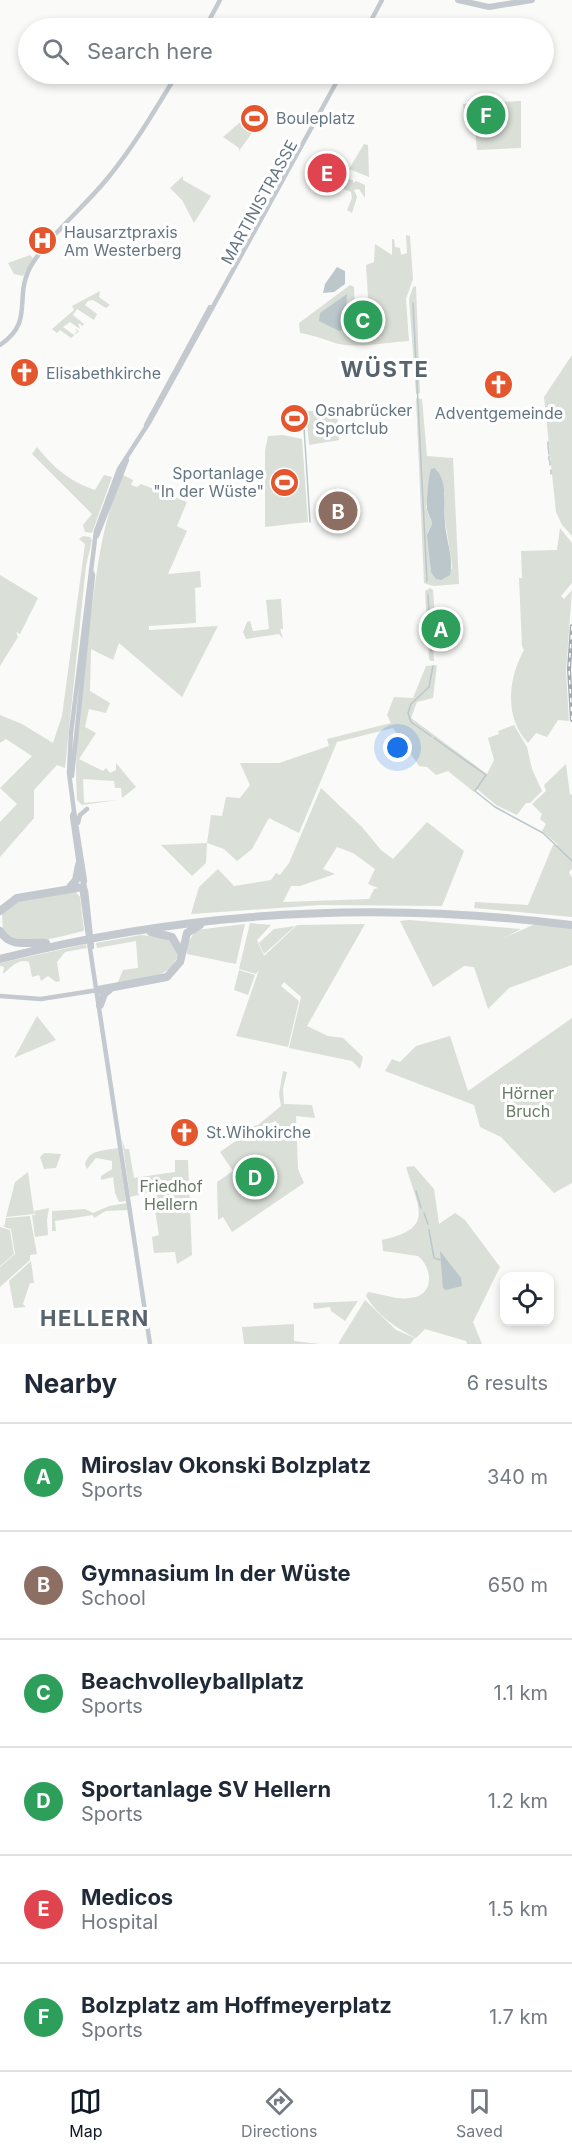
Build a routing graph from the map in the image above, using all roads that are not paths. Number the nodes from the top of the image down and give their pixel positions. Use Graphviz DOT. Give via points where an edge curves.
graph roads {
  1 [pos="220,0"];
  2 [pos="383,0"];
  3 [pos="458,0"];
  4 [pos="471,0"];
  5 [pos="532,0"];
  6 [pos="492,6"];
  7 [pos="210,18"];
  8 [pos="373,18"];
  9 [pos="171,84"];
  10 [pos="337,84"];
  11 [pos="213,305"];
  12 [pos="0,345"];
  13 [pos="154,414"];
  14 [pos="158,423"];
  15 [pos="146,425"];
  16 [pos="87,809"];
  17 [pos="74,811"];
  18 [pos="77,826"];
  19 [pos="79,866"];
  20 [pos="83,887"];
  21 [pos="69,888"];
  22 [pos="0,911"];
  23 [pos="219,920"];
  24 [pos="572,923"];
  25 [pos="138,931"];
  26 [pos="0,932"];
  27 [pos="101,934"];
  28 [pos="79,939"];
  29 [pos="46,943"];
  30 [pos="0,954"];
  31 [pos="181,958"];
  32 [pos="0,959"];
  33 [pos="112,988"];
  34 [pos="98,990"];
  35 [pos="0,996"];
  36 [pos="100,1005"];
  37 [pos="150,1344"];
  1 -- 7 [label="main road"];
  2 -- 8 [label="main road"];
  3 -- 6 [label="main road"];
  4 -- 6 [label="main road"];
  5 -- 6 [label="main road"];
  9 -- 12 [label="main road" via="126,155 32,264 22,288 19,329"];
  10 -- 11 [label="main road, MARTINISTRASSE"];
  11 -- 13 [label="main road"];
  11 -- 15 [label="main road"];
  13 -- 14 [label="main road"];
  13 -- 15 [label="main road"];
  15 -- 17 [label="main road" via="106,499 97,537 71,733"];
  16 -- 18 [label="main road"];
  17 -- 18 [label="main road"];
  17 -- 19 [label="main road"];
  18 -- 20 [label="main road"];
  19 -- 20 [label="main road"];
  19 -- 21 [label="highway" via="76,880"];
  20 -- 21 [label="highway"];
  20 -- 34 [label="main road"];
  21 -- 22 [label="highway" via="17,898"];
  23 -- 24 [label="highway" via="409,912"];
  23 -- 25 [label="highway"];
  23 -- 31 [label="highway" via="200,924 187,933"];
  24 -- 27 [label="highway" via="450,910 359,908 206,916"];
  25 -- 27 [label="highway"];
  25 -- 31 [label="highway" via="172,937 179,945"];
  26 -- 29 [label="highway" via="14,942"];
  27 -- 28 [label="highway"];
  28 -- 29 [label="highway"];
  28 -- 32 [label="highway"];
  29 -- 30 [label="highway"];
  31 -- 33 [label="highway" via="174,971 162,979"];
  33 -- 34 [label="highway"];
  33 -- 36 [label="highway"];
  34 -- 35 [label="main road" via="41,999"];
  34 -- 36 [label="main road"];
  36 -- 37 [label="main road"];
}
